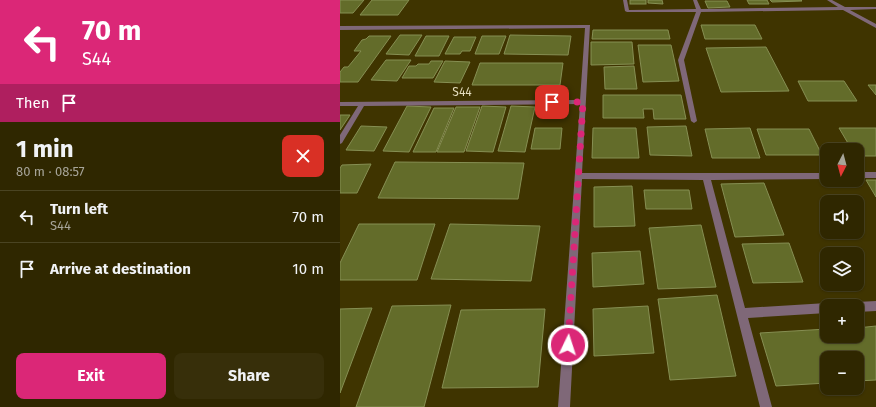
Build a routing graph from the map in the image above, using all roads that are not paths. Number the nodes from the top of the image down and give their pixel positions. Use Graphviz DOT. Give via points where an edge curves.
graph roads {
  1 [pos="625,0"];
  2 [pos="695,0"];
  3 [pos="828,0"];
  4 [pos="842,8"];
  5 [pos="876,8"];
  6 [pos="699,9"];
  7 [pos="876,26"];
  8 [pos="340,28"];
  9 [pos="583,102"];
  10 [pos="340,104"];
  11 [pos="362,104"];
  12 [pos="694,121"];
  13 [pos="340,141"];
  14 [pos="864,175"];
  15 [pos="876,175"];
  16 [pos="579,176"];
  17 [pos="820,176"];
  18 [pos="706,177"];
  19 [pos="876,306"];
  20 [pos="864,307"];
  21 [pos="820,308"];
  22 [pos="741,313"];
  23 [pos="564,407"];
  24 [pos="766,407"];
  1 -- 6 [label="street" via="627,11"];
  2 -- 6 [label="street"];
  3 -- 4 [label="street"];
  4 -- 5 [label="street"];
  4 -- 6 [label="street"];
  4 -- 7 [label="street"];
  6 -- 12 [label="street" via="681,60"];
  8 -- 9 [label="street" via="588,26"];
  9 -- 11 [label="street, S44"];
  9 -- 16 [label="street"];
  10 -- 11 [label="street, S44"];
  11 -- 13 [label="street"];
  14 -- 15 [label="street"];
  16 -- 18 [label="street"];
  16 -- 23 [label="street"];
  17 -- 18 [label="street"];
  18 -- 22 [label="street"];
  19 -- 20 [label="street"];
  21 -- 22 [label="street"];
  22 -- 24 [label="street"];
}
